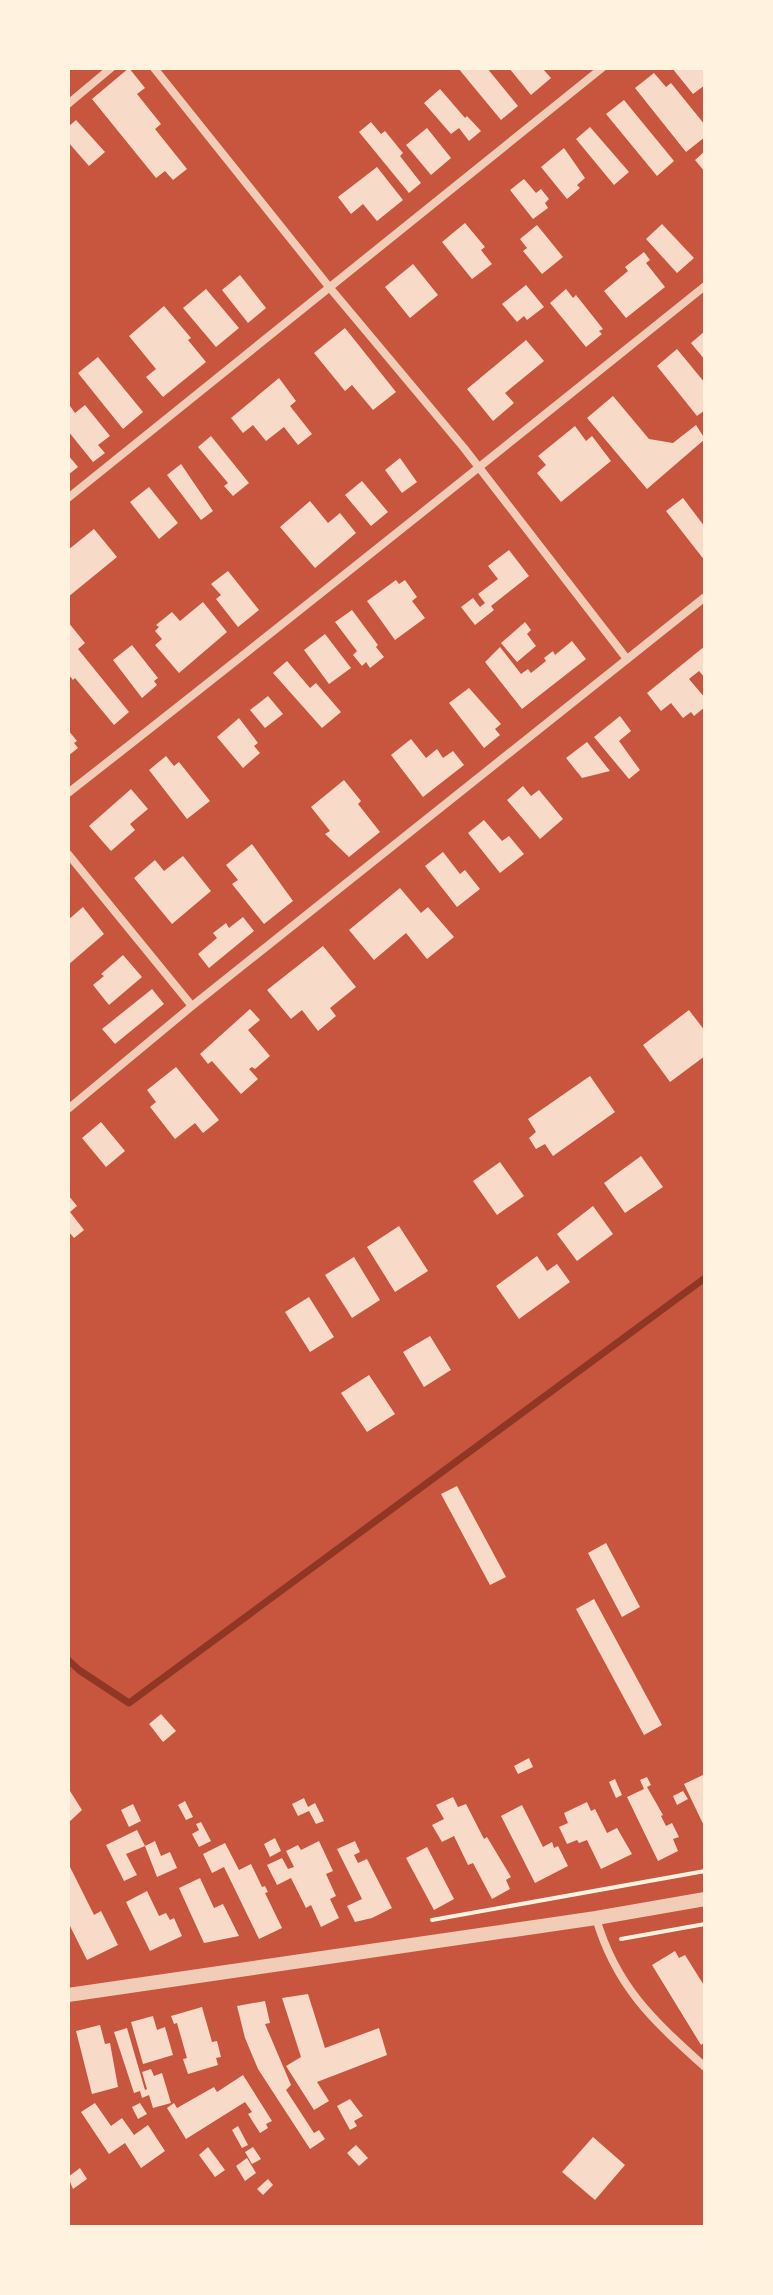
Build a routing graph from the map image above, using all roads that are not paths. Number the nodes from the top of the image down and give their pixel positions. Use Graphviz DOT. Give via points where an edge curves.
graph roads {
  1 [pos="111,68"];
  2 [pos="154,68"];
  3 [pos="602,68"];
  4 [pos="68,104"];
  5 [pos="705,286"];
  6 [pos="330,288"];
  7 [pos="478,467"];
  8 [pos="68,498"];
  9 [pos="705,597"];
  10 [pos="627,659"];
  11 [pos="68,793"];
  12 [pos="68,854"];
  13 [pos="192,1006"];
  14 [pos="68,1109"];
  15 [pos="705,1899"];
  16 [pos="596,1918"];
  17 [pos="68,1995"];
  18 [pos="705,2067"];
  1 -- 4 [label="street"];
  2 -- 6 [label="street"];
  3 -- 6 [label="street"];
  5 -- 7 [label="street"];
  6 -- 7 [label="street"];
  6 -- 8 [label="street"];
  7 -- 10 [label="street"];
  7 -- 11 [label="street"];
  9 -- 10 [label="street"];
  10 -- 13 [label="street"];
  12 -- 13 [label="street"];
  13 -- 14 [label="street"];
  15 -- 16 [label="street"];
  16 -- 17 [label="street"];
  16 -- 18 [label="street" via="606,1952 626,1986"];
}
